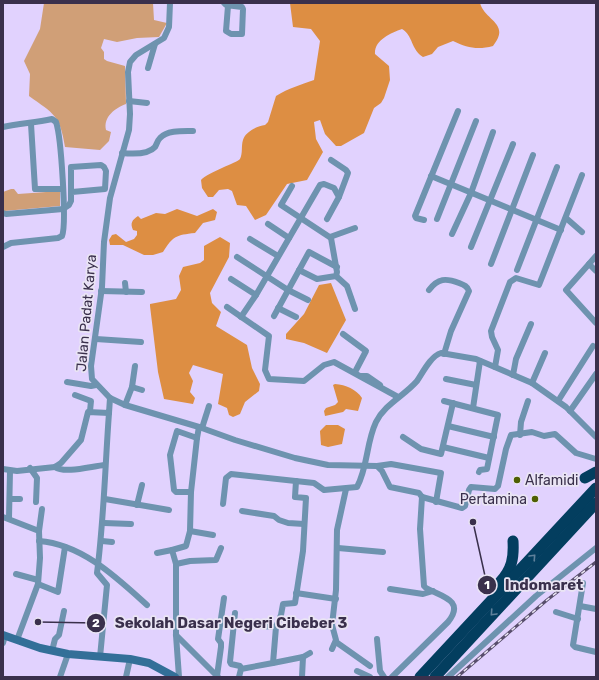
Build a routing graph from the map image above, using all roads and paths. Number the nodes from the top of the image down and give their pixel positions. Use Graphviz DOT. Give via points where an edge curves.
graph roads {
  1 [pos="170,3"];
  2 [pos="226,5"];
  3 [pos="155,44"];
  4 [pos="148,68"];
  5 [pos="129,101"];
  6 [pos="148,103"];
  7 [pos="458,111"];
  8 [pos="476,122"];
  9 [pos="31,124"];
  10 [pos="3,127"];
  11 [pos="193,131"];
  12 [pos="493,132"];
  13 [pos="513,144"];
  14 [pos="122,153"];
  15 [pos="534,155"];
  16 [pos="331,160"];
  17 [pos="557,168"];
  18 [pos="582,175"];
  19 [pos="431,176"];
  20 [pos="450,185"];
  21 [pos="292,186"];
  22 [pos="63,189"];
  23 [pos="72,192"];
  24 [pos="471,193"];
  25 [pos="339,197"];
  26 [pos="490,201"];
  27 [pos="63,209"];
  28 [pos="513,210"];
  29 [pos="4,215"];
  30 [pos="300,218"];
  31 [pos="566,218"];
  32 [pos="327,219"];
  33 [pos="437,219"];
  34 [pos="424,220"];
  35 [pos="537,220"];
  36 [pos="268,224"];
  37 [pos="355,228"];
  38 [pos="561,230"];
  39 [pos="582,232"];
  40 [pos="452,234"];
  41 [pos="330,237"];
  42 [pos="289,238"];
  43 [pos="250,239"];
  44 [pos="3,247"];
  45 [pos="471,247"];
  46 [pos="278,256"];
  47 [pos="596,256"];
  48 [pos="237,257"];
  49 [pos="491,264"];
  50 [pos="589,264"];
  51 [pos="337,267"];
  52 [pos="299,270"];
  53 [pos="517,270"];
  54 [pos="596,271"];
  55 [pos="336,276"];
  56 [pos="266,277"];
  57 [pos="231,279"];
  58 [pos="125,283"];
  59 [pos="288,290"];
  60 [pos="429,290"];
  61 [pos="101,291"];
  62 [pos="126,292"];
  63 [pos="142,292"];
  64 [pos="256,295"];
  65 [pos="308,300"];
  66 [pos="227,307"];
  67 [pos="278,308"];
  68 [pos="355,309"];
  69 [pos="274,316"];
  70 [pos="241,317"];
  71 [pos="296,317"];
  72 [pos="596,323"];
  73 [pos="531,324"];
  74 [pos="343,334"];
  75 [pos="96,339"];
  76 [pos="141,342"];
  77 [pos="593,346"];
  78 [pos="545,353"];
  79 [pos="444,354"];
  80 [pos="480,361"];
  81 [pos="135,366"];
  82 [pos="495,367"];
  83 [pos="358,374"];
  84 [pos="596,374"];
  85 [pos="513,375"];
  86 [pos="446,379"];
  87 [pos="67,382"];
  88 [pos="532,383"];
  89 [pos="96,385"];
  90 [pos="476,385"];
  91 [pos="132,388"];
  92 [pos="142,390"];
  93 [pos="75,395"];
  94 [pos="398,397"];
  95 [pos="110,398"];
  96 [pos="444,401"];
  97 [pos="528,401"];
  98 [pos="558,401"];
  99 [pos="453,403"];
  100 [pos="125,405"];
  101 [pos="209,406"];
  102 [pos="473,408"];
  103 [pos="90,411"];
  104 [pos="570,411"];
  105 [pos="109,413"];
  106 [pos="179,422"];
  107 [pos="448,426"];
  108 [pos="201,427"];
  109 [pos="177,431"];
  110 [pos="520,435"];
  111 [pos="403,437"];
  112 [pos="494,437"];
  113 [pos="596,437"];
  114 [pos="197,438"];
  115 [pos="443,447"];
  116 [pos="489,458"];
  117 [pos="596,459"];
  118 [pos="366,464"];
  119 [pos="105,465"];
  120 [pos="376,466"];
  121 [pos="55,467"];
  122 [pos="30,468"];
  123 [pos="3,469"];
  124 [pos="10,471"];
  125 [pos="479,472"];
  126 [pos="596,472"];
  127 [pos="585,478"];
  128 [pos="296,481"];
  129 [pos="142,485"];
  130 [pos="346,488"];
  131 [pos="596,488"];
  132 [pos="191,492"];
  133 [pos="422,497"];
  134 [pos="10,499"];
  135 [pos="20,499"];
  136 [pos="105,499"];
  137 [pos="36,502"];
  138 [pos="436,502"];
  139 [pos="596,503"];
  140 [pos="223,504"];
  141 [pos="137,505"];
  142 [pos="42,509"];
  143 [pos="169,510"];
  144 [pos="242,511"];
  145 [pos="5,519"];
  146 [pos="104,523"];
  147 [pos="131,524"];
  148 [pos="304,524"];
  149 [pos="40,531"];
  150 [pos="190,531"];
  151 [pos="213,535"];
  152 [pos="513,540"];
  153 [pos="40,541"];
  154 [pos="102,541"];
  155 [pos="112,542"];
  156 [pos="65,547"];
  157 [pos="221,548"];
  158 [pos="338,548"];
  159 [pos="596,548"];
  160 [pos="172,550"];
  161 [pos="384,552"];
  162 [pos="157,553"];
  163 [pos="98,564"];
  164 [pos="176,564"];
  165 [pos="16,574"];
  166 [pos="38,582"];
  167 [pos="583,583"];
  168 [pos="390,589"];
  169 [pos="433,591"];
  170 [pos="296,593"];
  171 [pos="224,598"];
  172 [pos="336,599"];
  173 [pos="146,605"];
  174 [pos="580,606"];
  175 [pos="596,609"];
  176 [pos="64,610"];
  177 [pos="556,612"];
  178 [pos="234,613"];
  179 [pos="578,619"];
  180 [pos="221,623"];
  181 [pos="234,624"];
  182 [pos="276,628"];
  183 [pos="176,635"];
  184 [pos="4,638"];
  185 [pos="377,639"];
  186 [pos="456,639"];
  187 [pos="17,640"];
  188 [pos="336,642"];
  189 [pos="332,649"];
  190 [pos="52,651"];
  191 [pos="596,652"];
  192 [pos="310,653"];
  193 [pos="68,654"];
  194 [pos="184,655"];
  195 [pos="100,657"];
  196 [pos="303,657"];
  197 [pos="130,659"];
  198 [pos="178,660"];
  199 [pos="273,663"];
  200 [pos="370,666"];
  201 [pos="242,669"];
  202 [pos="357,671"];
  203 [pos="166,674"];
  204 [pos="218,676"];
  205 [pos="60,677"];
  206 [pos="126,677"];
  207 [pos="175,677"];
  208 [pos="179,677"];
  209 [pos="239,677"];
  210 [pos="302,677"];
  211 [pos="370,677"];
  212 [pos="384,677"];
  213 [pos="392,677"];
  214 [pos="420,677"];
  215 [pos="435,677"];
  216 [pos="448,677"];
  1 -- 3 [label="street, Jalan Padat Karya" via="166,34"];
  2 -- 2 [label="street" via="242,7 242,34 228,34 226,31"];
  3 -- 4 [label="street"];
  3 -- 5 [label="street, Jalan Padat Karya" via="136,54 130,62"];
  5 -- 6 [label="street"];
  5 -- 14 [label="street, Jalan Padat Karya" via="128,130"];
  7 -- 19 [label="street"];
  8 -- 20 [label="street"];
  9 -- 10 [label="street"];
  9 -- 22 [label="street" via="35,189"];
  9 -- 22 [label="street" via="52,119 56,122"];
  11 -- 14 [label="street" via="177,131 162,137 155,147 148,151"];
  12 -- 24 [label="street"];
  13 -- 26 [label="street"];
  14 -- 61 [label="street, Jalan Padat Karya" via="110,198"];
  15 -- 28 [label="street"];
  16 -- 25 [label="street" via="348,173"];
  17 -- 35 [label="street"];
  18 -- 31 [label="street"];
  19 -- 20 [label="street"];
  19 -- 34 [label="street" via="415,216"];
  20 -- 24 [label="street"];
  20 -- 33 [label="street"];
  21 -- 30 [label="street" via="281,206"];
  22 -- 27 [label="street"];
  23 -- 23 [label="street" via="71,167 104,167 105,189"];
  23 -- 27 [label="street" via="71,202"];
  24 -- 26 [label="street"];
  24 -- 40 [label="street"];
  25 -- 30 [label="street" via="334,188 320,185"];
  25 -- 32 [label="street"];
  26 -- 28 [label="street"];
  26 -- 45 [label="street"];
  27 -- 29 [label="street"];
  27 -- 44 [label="street" via="62,236 11,243"];
  28 -- 35 [label="street"];
  28 -- 49 [label="street"];
  30 -- 41 [label="street"];
  30 -- 42 [label="street"];
  31 -- 38 [label="street"];
  31 -- 39 [label="street"];
  35 -- 38 [label="street"];
  35 -- 53 [label="street"];
  36 -- 42 [label="street"];
  37 -- 41 [label="street"];
  38 -- 82 [label="street" via="539,285 516,278 510,282 491,331 498,350"];
  41 -- 51 [label="street"];
  42 -- 46 [label="street"];
  43 -- 46 [label="street"];
  46 -- 56 [label="street"];
  47 -- 50 [label="street"];
  48 -- 56 [label="street"];
  50 -- 54 [label="street"];
  50 -- 72 [label="street" via="566,290"];
  51 -- 52 [label="street" via="310,251"];
  51 -- 55 [label="street"];
  52 -- 55 [label="street" via="317,279"];
  52 -- 59 [label="street"];
  55 -- 68 [label="street" via="347,286"];
  56 -- 59 [label="street"];
  56 -- 64 [label="street"];
  57 -- 64 [label="street"];
  58 -- 62 [label="street"];
  59 -- 65 [label="street"];
  59 -- 67 [label="street"];
  60 -- 79 [label="street" via="437,281 446,279 466,286 469,291"];
  61 -- 62 [label="street"];
  61 -- 75 [label="street, Jalan Padat Karya"];
  62 -- 63 [label="street"];
  64 -- 70 [label="street"];
  66 -- 70 [label="street"];
  67 -- 69 [label="street"];
  67 -- 71 [label="street"];
  70 -- 83 [label="street" via="269,336 265,373 272,380 304,381 324,365 334,362"];
  73 -- 85 [label="street" via="520,348"];
  74 -- 83 [label="street" via="366,350"];
  75 -- 76 [label="street"];
  75 -- 89 [label="street, Jalan Padat Karya" via="91,372"];
  77 -- 98 [label="street"];
  78 -- 88 [label="street"];
  79 -- 80 [label="street"];
  79 -- 94 [label="street" via="435,356 411,388"];
  80 -- 82 [label="street"];
  80 -- 90 [label="street"];
  81 -- 91 [label="street"];
  82 -- 85 [label="street"];
  83 -- 94 [label="street" via="367,376"];
  84 -- 104 [label="street"];
  85 -- 88 [label="street"];
  86 -- 90 [label="street"];
  87 -- 89 [label="street"];
  88 -- 98 [label="street"];
  89 -- 95 [label="street, Jalan Padat Karya"];
  90 -- 102 [label="street"];
  91 -- 92 [label="street"];
  91 -- 100 [label="street"];
  93 -- 103 [label="street" via="91,401"];
  94 -- 118 [label="street" via="375,423"];
  95 -- 100 [label="street, Jalan Padat Karya"];
  95 -- 105 [label="street"];
  96 -- 99 [label="street"];
  97 -- 110 [label="street" via="521,422"];
  98 -- 104 [label="street"];
  99 -- 102 [label="street"];
  99 -- 107 [label="street"];
  100 -- 106 [label="street, Jalan Padat Karya"];
  101 -- 108 [label="street"];
  102 -- 112 [label="street" via="498,415"];
  103 -- 105 [label="street"];
  103 -- 121 [label="street" via="80,440 66,459"];
  104 -- 113 [label="street"];
  105 -- 119 [label="street"];
  106 -- 108 [label="street, Jalan Padat Karya"];
  106 -- 109 [label="street"];
  107 -- 112 [label="street"];
  107 -- 115 [label="street"];
  108 -- 114 [label="street"];
  108 -- 118 [label="street, Jalan Padat Karya" via="235,440 310,461 328,465"];
  109 -- 114 [label="street"];
  109 -- 132 [label="street" via="170,455 173,488 176,492"];
  110 -- 117 [label="street" via="555,434 576,453"];
  110 -- 138 [label="street" via="509,438 495,489 471,487 462,508"];
  111 -- 115 [label="street" via="421,449 439,455"];
  112 -- 116 [label="street"];
  114 -- 132 [label="street"];
  115 -- 116 [label="street"];
  116 -- 125 [label="street" via="487,469"];
  118 -- 120 [label="street, Jalan Padat Karya"];
  118 -- 130 [label="street" via="357,487"];
  119 -- 121 [label="street" via="75,469"];
  119 -- 136 [label="street"];
  120 -- 133 [label="street" via="382,471 390,487 419,493"];
  120 -- 138 [label="street, Jalan Padat Karya" via="392,464 441,473"];
  121 -- 122 [label="street"];
  122 -- 124 [label="street"];
  122 -- 137 [label="street" via="37,478"];
  123 -- 124 [label="street"];
  124 -- 134 [label="street"];
  126 -- 127 [label="highway"];
  128 -- 130 [label="street" via="314,482 324,490"];
  128 -- 140 [label="street" via="231,474 226,478"];
  128 -- 148 [label="street" via="295,497 306,498"];
  129 -- 141 [label="street"];
  130 -- 158 [label="street" via="339,520"];
  186 -- 131 [label="highway, one-way"];
  132 -- 150 [label="street"];
  133 -- 138 [label="street"];
  133 -- 169 [label="street" via="420,529 424,586"];
  134 -- 135 [label="street"];
  134 -- 145 [label="street"];
  136 -- 141 [label="street"];
  136 -- 146 [label="street"];
  139 -- 215 [label="highway, one-way"];
  141 -- 143 [label="street"];
  142 -- 149 [label="street"];
  144 -- 148 [label="street" via="274,516 288,523"];
  145 -- 149 [label="street"];
  146 -- 147 [label="street"];
  146 -- 154 [label="street"];
  148 -- 170 [label="street" via="303,551"];
  149 -- 153 [label="street"];
  150 -- 151 [label="street"];
  150 -- 160 [label="street" via="185,547"];
  152 -- 186 [label="highway" via="510,571 463,624"];
  153 -- 156 [label="street" via="55,542"];
  153 -- 166 [label="street"];
  154 -- 155 [label="street"];
  154 -- 163 [label="street"];
  156 -- 163 [label="street"];
  156 -- 166 [label="street" via="58,592"];
  157 -- 164 [label="street" via="216,560"];
  158 -- 161 [label="street"];
  158 -- 172 [label="street"];
  159 -- 216 [label="street" via="530,601"];
  160 -- 162 [label="street"];
  160 -- 164 [label="street"];
  163 -- 173 [label="street" via="117,577"];
  163 -- 195 [label="street" via="98,576 107,585"];
  164 -- 183 [label="street"];
  165 -- 166 [label="street"];
  166 -- 187 [label="street"];
  167 -- 174 [label="street"];
  168 -- 169 [label="street" via="423,594"];
  169 -- 213 [label="street" via="449,599 453,606 453,616"];
  170 -- 172 [label="street"];
  170 -- 182 [label="street" via="294,604 284,603"];
  171 -- 180 [label="street"];
  172 -- 188 [label="street" via="332,625"];
  174 -- 175 [label="street"];
  174 -- 179 [label="street"];
  176 -- 190 [label="street"];
  177 -- 179 [label="street"];
  178 -- 181 [label="street"];
  179 -- 191 [label="street" via="573,646"];
  180 -- 181 [label="street"];
  180 -- 204 [label="street" via="218,639 221,647"];
  181 -- 182 [label="street"];
  181 -- 201 [label="street" via="230,662"];
  182 -- 199 [label="street"];
  183 -- 198 [label="street"];
  183 -- 204 [label="street"];
  184 -- 187 [label="main road"];
  185 -- 212 [label="street" via="380,671"];
  186 -- 214 [label="highway"];
  187 -- 190 [label="main road"];
  188 -- 189 [label="street"];
  188 -- 200 [label="street"];
  190 -- 193 [label="main road"];
  192 -- 196 [label="street"];
  193 -- 195 [label="main road"];
  193 -- 205 [label="street"];
  194 -- 198 [label="street"];
  195 -- 197 [label="main road"];
  196 -- 199 [label="street"];
  196 -- 210 [label="street"];
  197 -- 203 [label="main road" via="149,663"];
  197 -- 206 [label="street"];
  198 -- 208 [label="street"];
  199 -- 201 [label="street"];
  201 -- 209 [label="street"];
  202 -- 211 [label="street"];
  203 -- 207 [label="main road"];
}
